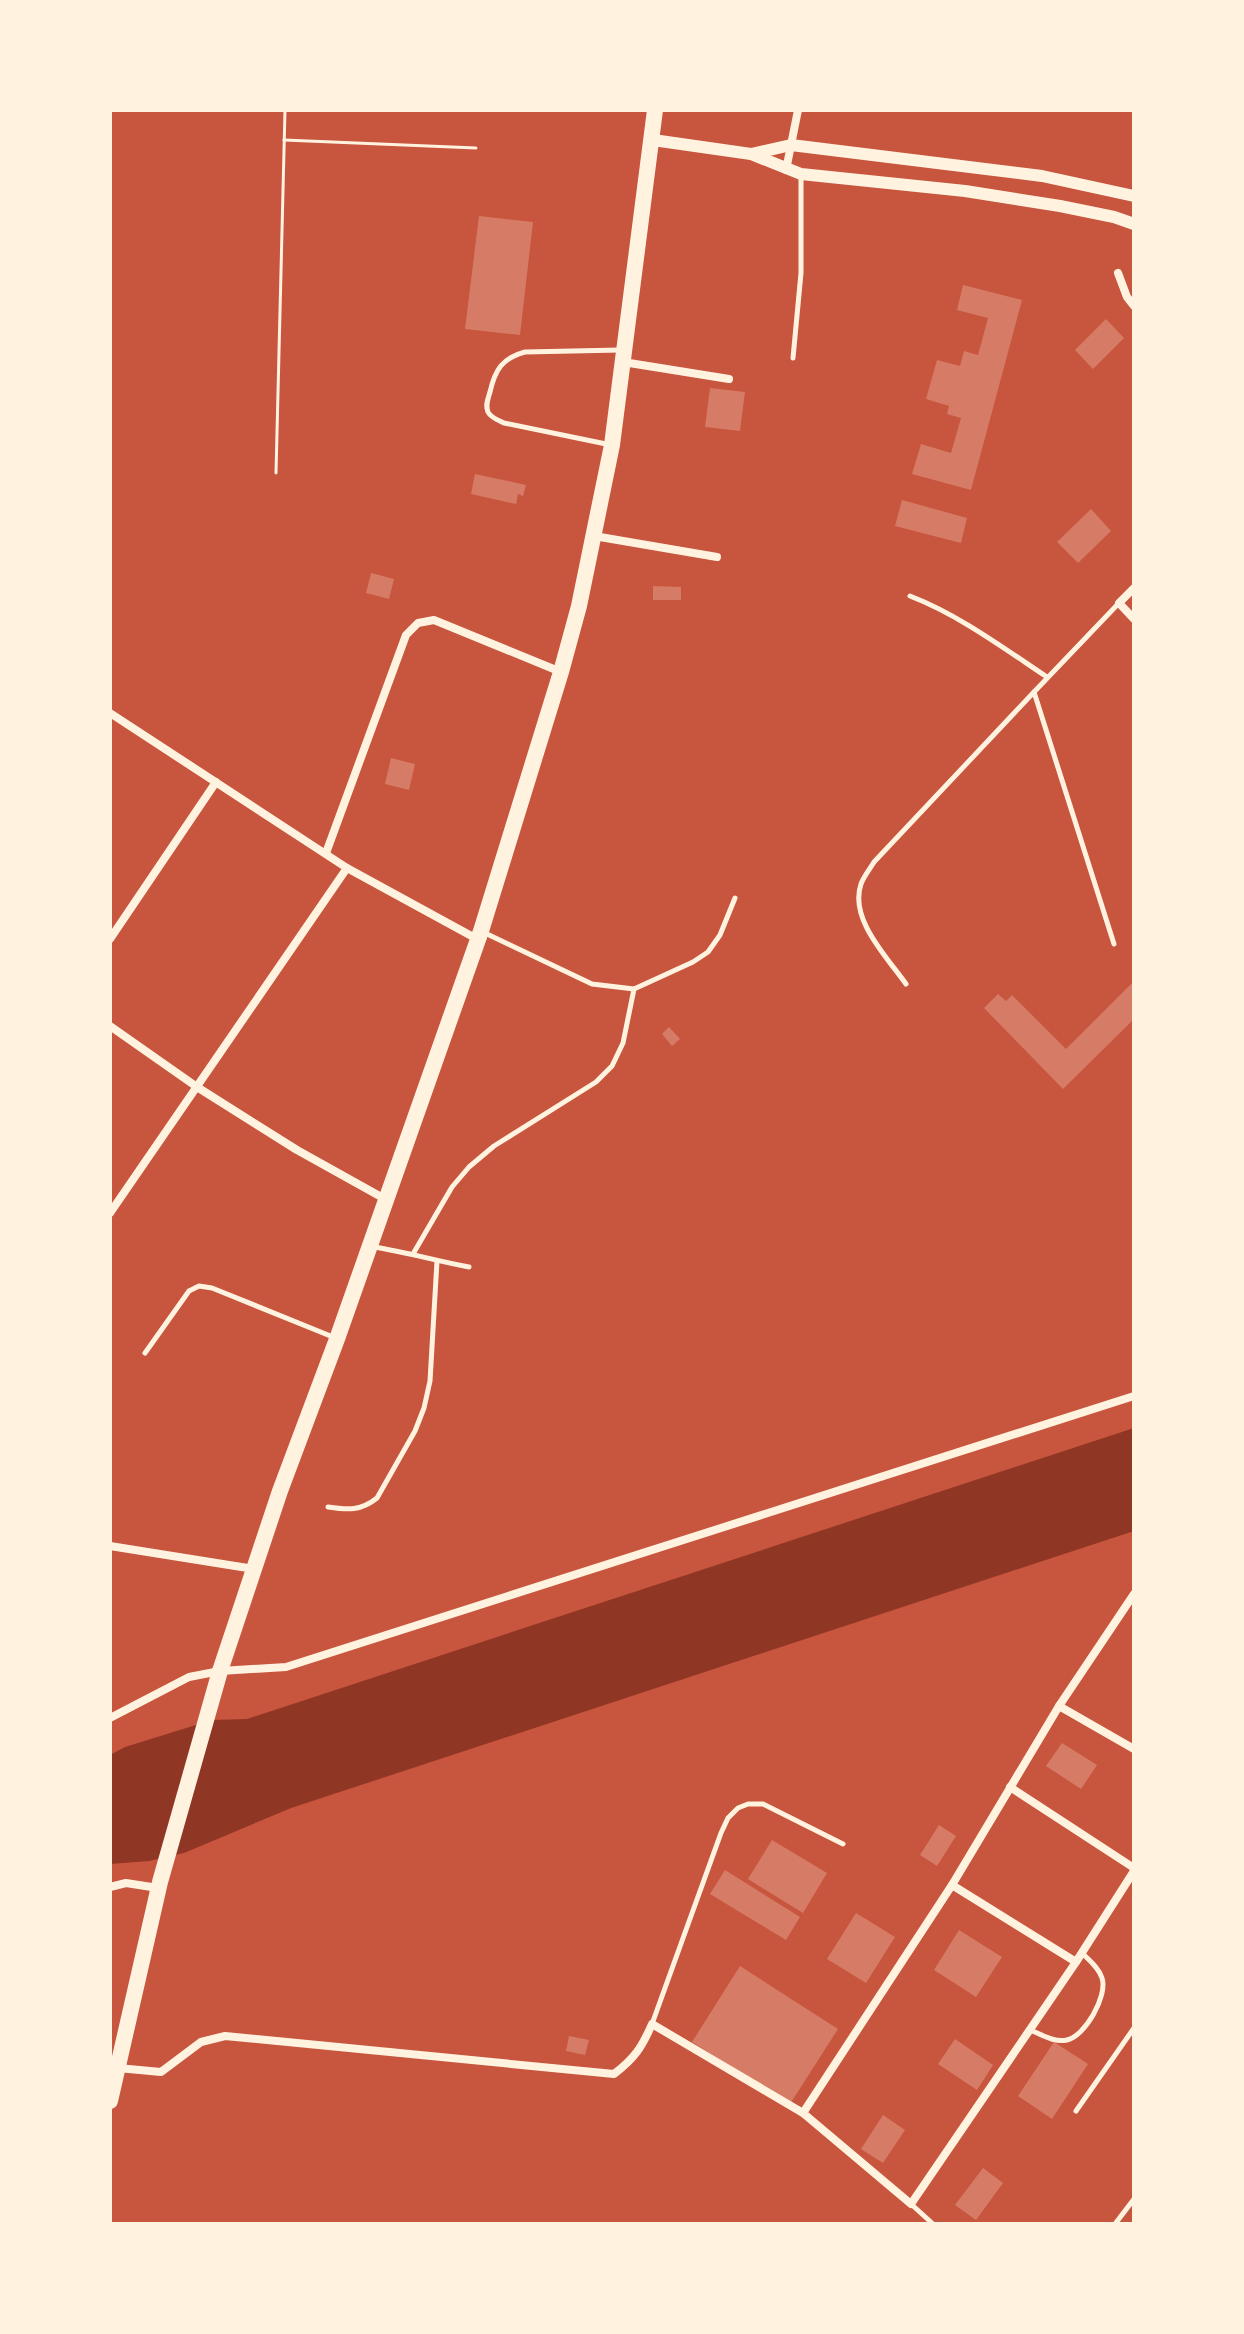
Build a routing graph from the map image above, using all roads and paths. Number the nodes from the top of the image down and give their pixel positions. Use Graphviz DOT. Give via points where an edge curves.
graph roads {
  1 [pos="285,110"];
  2 [pos="655,110"];
  3 [pos="798,110"];
  4 [pos="284,140"];
  5 [pos="653,140"];
  6 [pos="791,145"];
  7 [pos="476,148"];
  8 [pos="751,154"];
  9 [pos="786,170"];
  10 [pos="801,174"];
  11 [pos="1134,196"];
  12 [pos="1134,224"];
  13 [pos="1118,273"];
  14 [pos="1134,306"];
  15 [pos="624,356"];
  16 [pos="793,358"];
  17 [pos="729,379"];
  18 [pos="612,445"];
  19 [pos="276,473"];
  20 [pos="593,536"];
  21 [pos="717,557"];
  22 [pos="1134,588"];
  23 [pos="910,596"];
  24 [pos="1119,603"];
  25 [pos="1134,619"];
  26 [pos="561,672"];
  27 [pos="1047,677"];
  28 [pos="1034,692"];
  29 [pos="110,713"];
  30 [pos="216,782"];
  31 [pos="326,853"];
  32 [pos="347,868"];
  33 [pos="735,898"];
  34 [pos="479,935"];
  35 [pos="110,939"];
  36 [pos="1114,944"];
  37 [pos="906,984"];
  38 [pos="634,989"];
  39 [pos="110,1026"];
  40 [pos="197,1087"];
  41 [pos="385,1199"];
  42 [pos="110,1213"];
  43 [pos="369,1247"];
  44 [pos="413,1254"];
  45 [pos="437,1261"];
  46 [pos="469,1267"];
  47 [pos="337,1339"];
  48 [pos="145,1353"];
  49 [pos="1134,1396"];
  50 [pos="328,1507"];
  51 [pos="110,1546"];
  52 [pos="254,1570"];
  53 [pos="1134,1594"];
  54 [pos="220,1671"];
  55 [pos="1059,1706"];
  56 [pos="110,1718"];
  57 [pos="1134,1749"];
  58 [pos="1010,1787"];
  59 [pos="843,1844"];
  60 [pos="1134,1870"];
  61 [pos="159,1885"];
  62 [pos="952,1885"];
  63 [pos="110,1887"];
  64 [pos="1082,1953"];
  65 [pos="1076,1962"];
  66 [pos="652,2024"];
  67 [pos="1134,2028"];
  68 [pos="1030,2030"];
  69 [pos="118,2068"];
  70 [pos="110,2101"];
  71 [pos="1076,2111"];
  72 [pos="803,2113"];
  73 [pos="1134,2199"];
  74 [pos="911,2204"];
  75 [pos="933,2224"];
  76 [pos="1115,2224"];
  1 -- 4 [label="path"];
  2 -- 5 [label="main road"];
  3 -- 6 [label="street"];
  4 -- 7 [label="path"];
  4 -- 19 [label="path"];
  5 -- 8 [label="street"];
  5 -- 15 [label="main road"];
  6 -- 8 [label="street"];
  6 -- 9 [label="street"];
  6 -- 11 [label="street" via="1042,176"];
  8 -- 9 [label="street"];
  9 -- 10 [label="street"];
  10 -- 12 [label="street" via="965,191"];
  10 -- 16 [label="lane" via="801,273"];
  13 -- 14 [label="street"];
  15 -- 17 [label="street"];
  15 -- 18 [label="main road"];
  15 -- 18 [label="lane" via="514,355 496,369 487,405 493,418 504,423"];
  18 -- 20 [label="main road"];
  20 -- 21 [label="street"];
  20 -- 26 [label="main road"];
  22 -- 24 [label="street"];
  23 -- 27 [label="lane" via="963,621"];
  24 -- 25 [label="street"];
  24 -- 27 [label="lane"];
  26 -- 31 [label="street" via="434,620 418,623 406,635"];
  26 -- 34 [label="main road"];
  27 -- 28 [label="lane"];
  28 -- 36 [label="lane"];
  28 -- 37 [label="lane" via="874,862 861,883 861,919"];
  29 -- 30 [label="street"];
  30 -- 31 [label="street"];
  30 -- 35 [label="street"];
  31 -- 32 [label="street"];
  32 -- 34 [label="street"];
  32 -- 40 [label="street"];
  33 -- 38 [label="lane" via="708,952"];
  34 -- 38 [label="lane" via="592,984"];
  34 -- 41 [label="main road"];
  38 -- 44 [label="lane" via="623,1043 612,1066 469,1167"];
  39 -- 40 [label="street"];
  40 -- 41 [label="street"];
  40 -- 42 [label="street"];
  41 -- 43 [label="main road"];
  43 -- 44 [label="lane"];
  43 -- 47 [label="main road"];
  44 -- 45 [label="lane"];
  45 -- 46 [label="lane"];
  45 -- 50 [label="lane" via="430,1381 415,1431 367,1507"];
  47 -- 48 [label="lane" via="199,1286 189,1291"];
  47 -- 52 [label="main road"];
  49 -- 54 [label="street" via="286,1667"];
  51 -- 52 [label="street"];
  52 -- 54 [label="main road"];
  53 -- 55 [label="street"];
  54 -- 56 [label="street" via="189,1677"];
  54 -- 61 [label="main road"];
  55 -- 57 [label="street"];
  55 -- 58 [label="street"];
  58 -- 60 [label="street"];
  58 -- 62 [label="street"];
  59 -- 66 [label="lane" via="763,1804 738,1808 721,1833"];
  60 -- 64 [label="street"];
  61 -- 63 [label="street"];
  61 -- 69 [label="main road"];
  62 -- 65 [label="street"];
  62 -- 72 [label="street"];
  64 -- 65 [label="street"];
  64 -- 68 [label="lane" via="1102,1977 1103,1989 1085,2029 1065,2041"];
  65 -- 68 [label="street"];
  66 -- 69 [label="street" via="637,2054 614,2074 225,2036 201,2042 161,2072"];
  66 -- 72 [label="street"];
  67 -- 71 [label="lane"];
  68 -- 74 [label="street"];
  69 -- 70 [label="main road"];
  72 -- 74 [label="street"];
  73 -- 76 [label="lane"];
  74 -- 75 [label="lane"];
}
